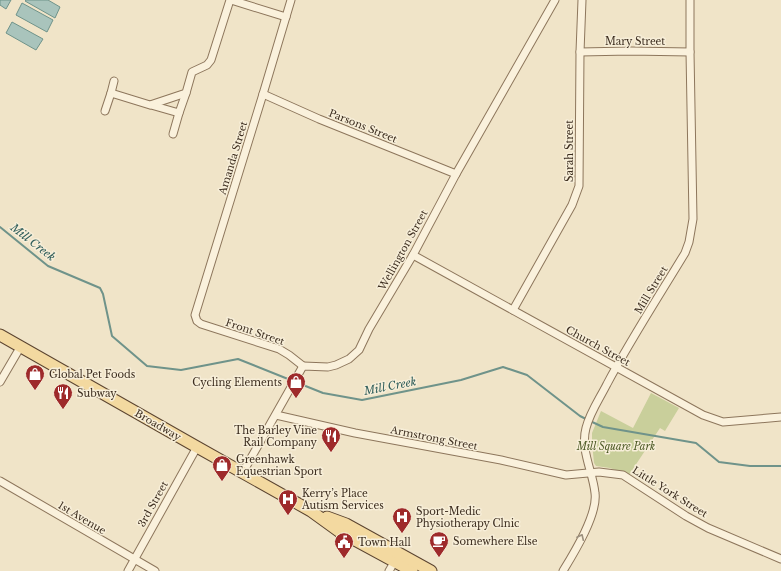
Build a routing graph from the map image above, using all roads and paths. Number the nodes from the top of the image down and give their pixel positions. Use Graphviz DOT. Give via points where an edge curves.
graph roads {
  1 [pos="231,0"];
  2 [pos="291,0"];
  3 [pos="555,0"];
  4 [pos="582,0"];
  5 [pos="690,0"];
  6 [pos="286,17"];
  7 [pos="580,52"];
  8 [pos="690,52"];
  9 [pos="114,81"];
  10 [pos="111,93"];
  11 [pos="186,93"];
  12 [pos="263,94"];
  13 [pos="150,105"];
  14 [pos="106,111"];
  15 [pos="179,113"];
  16 [pos="173,134"];
  17 [pos="456,174"];
  18 [pos="413,255"];
  19 [pos="513,310"];
  20 [pos="197,321"];
  21 [pos="0,335"];
  22 [pos="20,346"];
  23 [pos="303,366"];
  24 [pos="616,368"];
  25 [pos="0,382"];
  26 [pos="276,415"];
  27 [pos="781,417"];
  28 [pos="197,447"];
  29 [pos="243,472"];
  30 [pos="590,473"];
  31 [pos="0,481"];
  32 [pos="781,559"];
  33 [pos="134,560"];
  34 [pos="394,562"];
  35 [pos="128,571"];
  36 [pos="155,571"];
  37 [pos="412,571"];
  38 [pos="431,571"];
  39 [pos="563,571"];
  1 -- 6 [label="street"];
  1 -- 11 [label="street" via="211,60 207,65 192,72"];
  2 -- 6 [label="street, Amanda Street"];
  3 -- 17 [label="street, Wellington Street"];
  4 -- 7 [label="street, Sarah Street"];
  5 -- 8 [label="street, Mill Street"];
  6 -- 12 [label="street, Amanda Street"];
  7 -- 8 [label="street, Mary Street"];
  7 -- 19 [label="street, Sarah Street" via="578,191"];
  8 -- 24 [label="street, Mill Street" via="692,219 689,242 685,253"];
  9 -- 10 [label="street"];
  10 -- 13 [label="street"];
  10 -- 14 [label="street"];
  11 -- 13 [label="street"];
  11 -- 15 [label="street"];
  12 -- 17 [label="street, Parsons Street"];
  12 -- 20 [label="street, Amanda Street" via="194,315"];
  13 -- 15 [label="street"];
  15 -- 16 [label="street"];
  17 -- 18 [label="street, Wellington Street"];
  18 -- 19 [label="street, Church Street"];
  18 -- 23 [label="street, Wellington Street" via="355,355 333,366"];
  19 -- 24 [label="street, Church Street"];
  20 -- 23 [label="street, Front Street" via="279,349"];
  21 -- 22 [label="main road, Broadway"];
  22 -- 25 [label="street"];
  22 -- 28 [label="main road, Broadway"];
  23 -- 26 [label="street"];
  24 -- 27 [label="street, Church Street" via="716,420 723,422"];
  24 -- 30 [label="street, Mill Street" via="586,426 584,440"];
  26 -- 29 [label="street"];
  26 -- 30 [label="street, Armstrong Street" via="566,475"];
  28 -- 29 [label="main road, Broadway"];
  28 -- 33 [label="street, 3rd Street"];
  29 -- 34 [label="main road, Broadway" via="316,514 346,524"];
  30 -- 32 [label="street, Little York Street" via="623,475 708,528"];
  39 -- 30 [label="street, Mill Street, one-way" via="594,507 594,482"];
  31 -- 33 [label="street, 1st Avenue"];
  33 -- 35 [label="street, 3rd Street"];
  33 -- 36 [label="street, 1st Avenue"];
  34 -- 37 [label="main road, Broadway"];
  34 -- 38 [label="main road, Broadway"];
}
